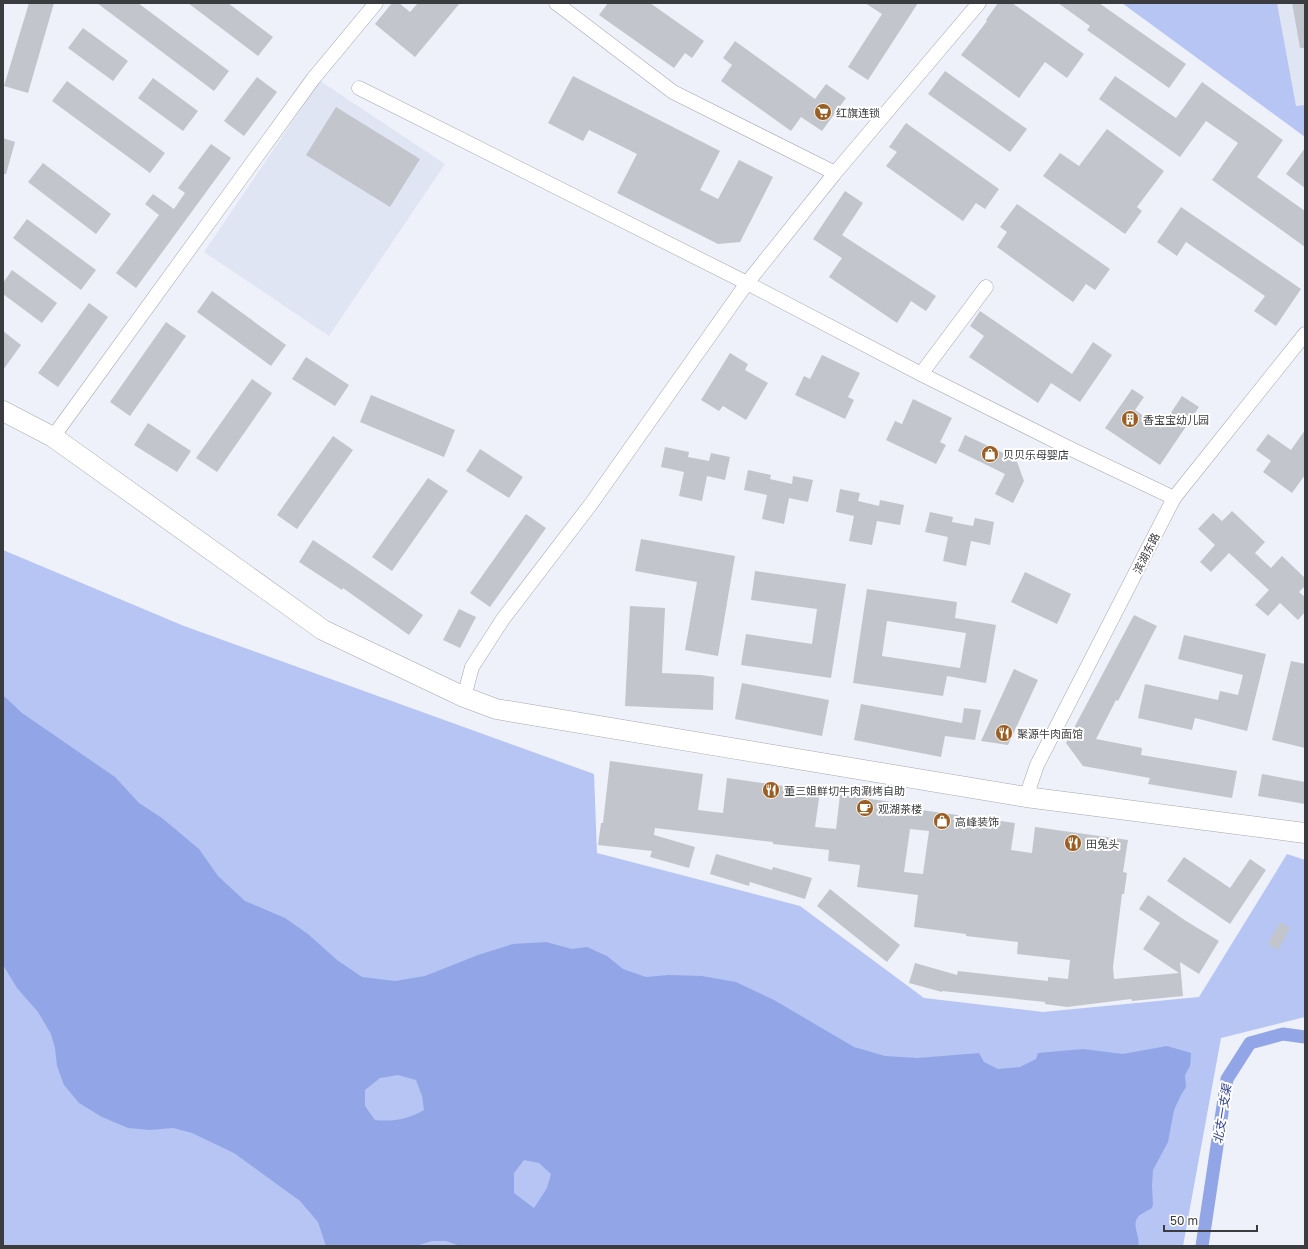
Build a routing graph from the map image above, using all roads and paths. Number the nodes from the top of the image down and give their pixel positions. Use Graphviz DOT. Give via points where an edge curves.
graph roads {
  1 [pos="376,3"];
  2 [pos="556,3"];
  3 [pos="979,3"];
  4 [pos="359,88"];
  5 [pos="835,173"];
  6 [pos="747,283"];
  7 [pos="986,287"];
  8 [pos="1305,334"];
  9 [pos="921,374"];
  10 [pos="3,412"];
  11 [pos="53,438"];
  12 [pos="1174,498"];
  13 [pos="464,697"];
  14 [pos="1026,797"];
  15 [pos="1305,833"];
  1 -- 11 [label="street" via="313,79"];
  2 -- 5 [label="street" via="673,92"];
  3 -- 5 [label="street"];
  4 -- 6 [label="street"];
  5 -- 6 [label="street"];
  6 -- 9 [label="street"];
  6 -- 13 [label="street" via="591,504 503,619 472,667"];
  7 -- 9 [label="street"];
  8 -- 12 [label="street, 滨湖东路"];
  9 -- 12 [label="street"];
  10 -- 11 [label="street"];
  11 -- 13 [label="street" via="323,630"];
  12 -- 14 [label="street, 滨湖东路" via="1037,765"];
  13 -- 14 [label="street" via="496,709"];
  14 -- 15 [label="street"];
}
